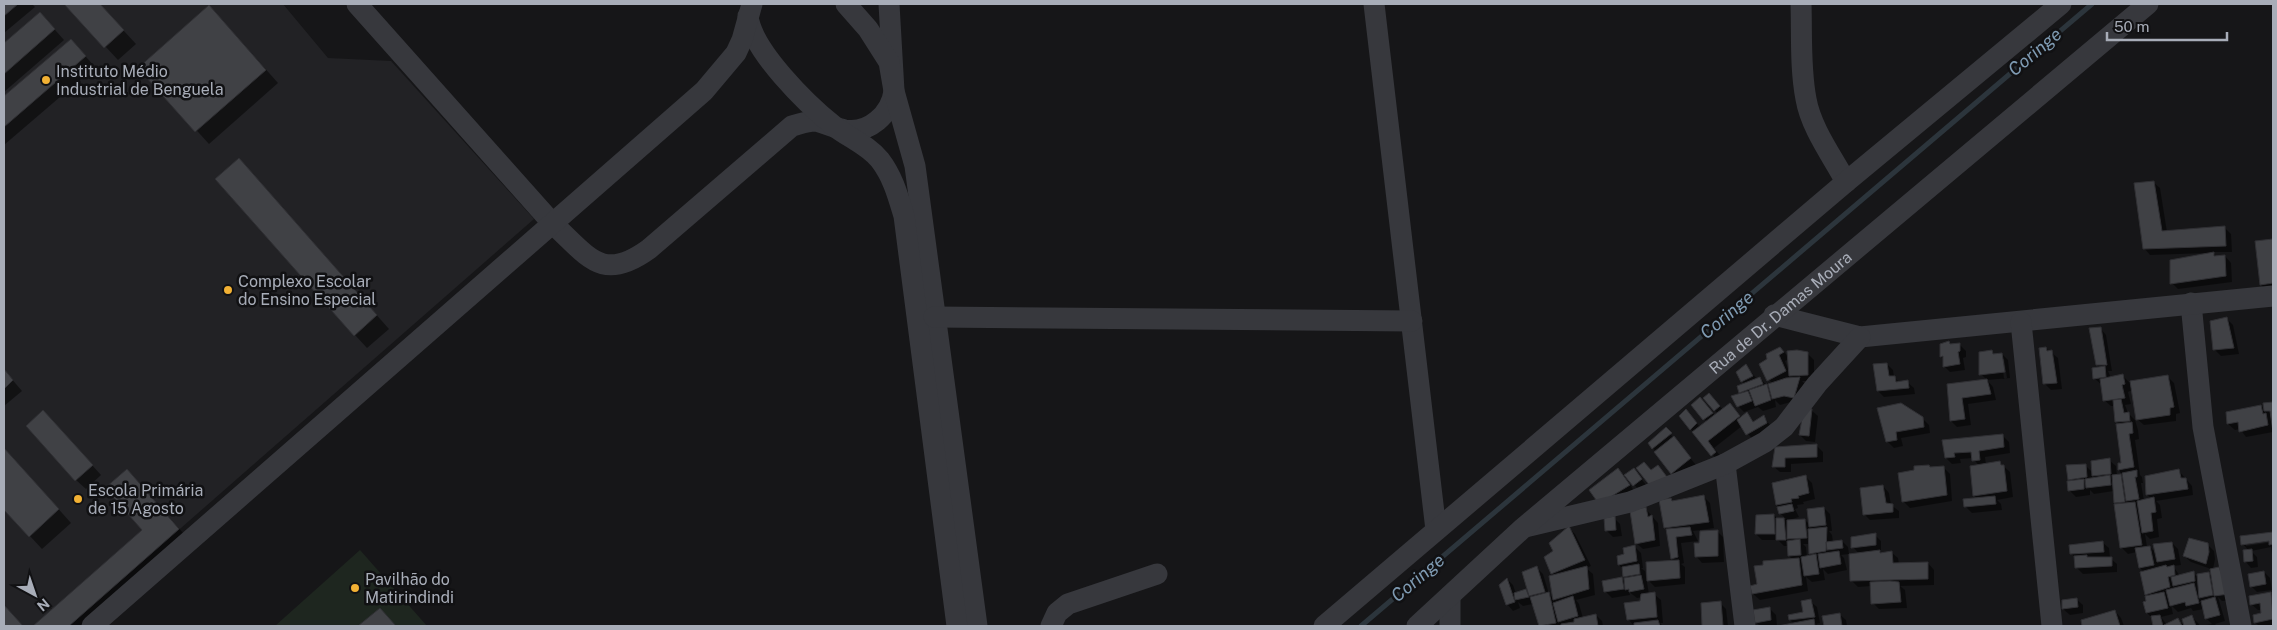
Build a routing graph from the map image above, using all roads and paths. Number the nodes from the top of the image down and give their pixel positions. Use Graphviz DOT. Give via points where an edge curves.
graph roads {
  1 [pos="357,4"];
  2 [pos="846,4"];
  3 [pos="889,4"];
  4 [pos="1374,4"];
  5 [pos="1801,4"];
  6 [pos="2061,4"];
  7 [pos="2148,4"];
  8 [pos="749,10"];
  9 [pos="894,91"];
  10 [pos="835,126"];
  11 [pos="1846,182"];
  12 [pos="554,224"];
  13 [pos="2273,296"];
  14 [pos="2191,303"];
  15 [pos="1774,315"];
  16 [pos="934,317"];
  17 [pos="1412,321"];
  18 [pos="2021,322"];
  19 [pos="1860,337"];
  20 [pos="1725,464"];
  21 [pos="1523,528"];
  22 [pos="1436,530"];
  23 [pos="1157,574"];
  24 [pos="1450,597"];
  25 [pos="92,626"];
  26 [pos="957,626"];
  27 [pos="977,626"];
  28 [pos="1051,626"];
  29 [pos="1324,626"];
  30 [pos="1416,626"];
  31 [pos="1450,626"];
  32 [pos="1745,626"];
  33 [pos="2052,626"];
  34 [pos="2241,626"];
  1 -- 12 [label="street"];
  2 -- 9 [label="street" via="868,29 889,62"];
  3 -- 9 [label="street"];
  4 -- 17 [label="street"];
  5 -- 11 [label="street" via="1806,101 1816,128"];
  6 -- 11 [label="street"];
  7 -- 15 [label="street, Rua de Dr. Damas Moura"];
  8 -- 10 [label="street" via="755,39 776,68"];
  8 -- 12 [label="street" via="736,53 716,79"];
  9 -- 10 [label="street" via="888,109 871,125 853,130"];
  9 -- 16 [label="street" via="915,166"];
  10 -- 12 [label="street" via="813,121 792,126 650,250 624,265 598,263"];
  10 -- 26 [label="street" via="866,146 879,159 896,188 904,216"];
  11 -- 22 [label="street"];
  12 -- 25 [label="street"];
  13 -- 14 [label="street"];
  14 -- 18 [label="street"];
  14 -- 34 [label="street" via="2204,426"];
  15 -- 19 [label="street"];
  15 -- 21 [label="street, Rua de Dr. Damas Moura"];
  16 -- 17 [label="street"];
  16 -- 27 [label="street"];
  17 -- 22 [label="street"];
  18 -- 19 [label="street"];
  18 -- 33 [label="street"];
  19 -- 20 [label="street" via="1817,384 1784,427 1766,442"];
  20 -- 21 [label="street" via="1630,502"];
  20 -- 32 [label="street"];
  21 -- 24 [label="street, Rua de Dr. Damas Moura"];
  22 -- 29 [label="street"];
  23 -- 28 [label="street" via="1068,604 1057,613"];
  24 -- 30 [label="street, Rua de Dr. Damas Moura"];
  24 -- 31 [label="street"];
}
